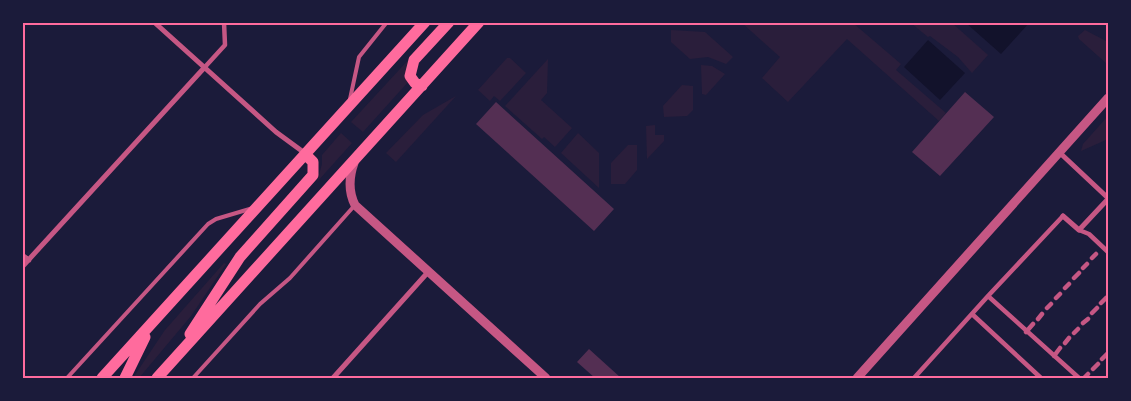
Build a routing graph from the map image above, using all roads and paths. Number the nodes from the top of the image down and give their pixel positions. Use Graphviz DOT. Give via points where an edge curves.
graph roads {
  1 [pos="154,22"];
  2 [pos="224,22"];
  3 [pos="387,22"];
  4 [pos="425,22"];
  5 [pos="449,22"];
  6 [pos="479,22"];
  7 [pos="204,68"];
  8 [pos="422,86"];
  9 [pos="1108,98"];
  10 [pos="347,109"];
  11 [pos="1059,152"];
  12 [pos="306,155"];
  13 [pos="356,158"];
  14 [pos="1108,198"];
  15 [pos="355,205"];
  16 [pos="260,206"];
  17 [pos="1064,216"];
  18 [pos="1079,230"];
  19 [pos="1108,252"];
  20 [pos="1096,254"];
  21 [pos="22,255"];
  22 [pos="1092,258"];
  23 [pos="28,260"];
  24 [pos="1087,264"];
  25 [pos="22,267"];
  26 [pos="1083,268"];
  27 [pos="429,271"];
  28 [pos="1078,273"];
  29 [pos="1074,278"];
  30 [pos="1069,284"];
  31 [pos="1065,288"];
  32 [pos="1060,294"];
  33 [pos="988,296"];
  34 [pos="1056,298"];
  35 [pos="1106,298"];
  36 [pos="1101,303"];
  37 [pos="1051,304"];
  38 [pos="1047,308"];
  39 [pos="1097,308"];
  40 [pos="1092,313"];
  41 [pos="972,314"];
  42 [pos="1042,314"];
  43 [pos="1088,318"];
  44 [pos="1038,319"];
  45 [pos="1083,323"];
  46 [pos="151,324"];
  47 [pos="1033,324"];
  48 [pos="1078,328"];
  49 [pos="1026,332"];
  50 [pos="1074,333"];
  51 [pos="1069,338"];
  52 [pos="1065,343"];
  53 [pos="1060,348"];
  54 [pos="1107,354"];
  55 [pos="1054,356"];
  56 [pos="176,357"];
  57 [pos="1102,359"];
  58 [pos="1098,364"];
  59 [pos="1093,369"];
  60 [pos="1088,374"];
  61 [pos="66,378"];
  62 [pos="102,378"];
  63 [pos="124,378"];
  64 [pos="157,378"];
  65 [pos="193,378"];
  66 [pos="332,378"];
  67 [pos="546,378"];
  68 [pos="857,378"];
  69 [pos="914,378"];
  70 [pos="1041,378"];
  71 [pos="1079,378"];
  72 [pos="1084,378"];
  1 -- 7 [label="street"];
  2 -- 7 [label="street" via="224,45"];
  3 -- 10 [label="lane" via="359,57"];
  4 -- 10 [label="main road"];
  5 -- 8 [label="main road" via="414,60 410,76"];
  6 -- 8 [label="main road"];
  7 -- 12 [label="street"];
  7 -- 23 [label="street"];
  8 -- 13 [label="main road"];
  9 -- 11 [label="street"];
  10 -- 12 [label="main road"];
  11 -- 14 [label="street"];
  11 -- 68 [label="street"];
  12 -- 16 [label="main road"];
  12 -- 56 [label="main road" via="313,162 313,175 240,257"];
  13 -- 15 [label="street" via="350,174 351,197"];
  13 -- 56 [label="main road"];
  14 -- 18 [label="street"];
  15 -- 27 [label="street"];
  15 -- 65 [label="lane"];
  16 -- 46 [label="main road"];
  16 -- 61 [label="lane" via="222,216 208,224"];
  17 -- 18 [label="street"];
  17 -- 33 [label="street"];
  18 -- 19 [label="street" via="1089,234"];
  20 -- 22 [label="street"];
  21 -- 23 [label="street"];
  23 -- 25 [label="street"];
  24 -- 26 [label="street"];
  27 -- 66 [label="street"];
  27 -- 67 [label="street"];
  28 -- 29 [label="street"];
  30 -- 31 [label="street"];
  32 -- 34 [label="street"];
  33 -- 41 [label="street"];
  33 -- 49 [label="street"];
  35 -- 36 [label="street"];
  37 -- 38 [label="street"];
  39 -- 40 [label="street"];
  41 -- 69 [label="street"];
  41 -- 70 [label="street"];
  42 -- 44 [label="street"];
  43 -- 45 [label="street"];
  46 -- 62 [label="main road"];
  46 -- 63 [label="main road"];
  47 -- 49 [label="street"];
  48 -- 50 [label="street"];
  49 -- 55 [label="street"];
  51 -- 52 [label="street"];
  53 -- 55 [label="street"];
  54 -- 57 [label="street"];
  55 -- 71 [label="street"];
  56 -- 64 [label="main road"];
  58 -- 59 [label="street"];
  60 -- 72 [label="street"];
}
